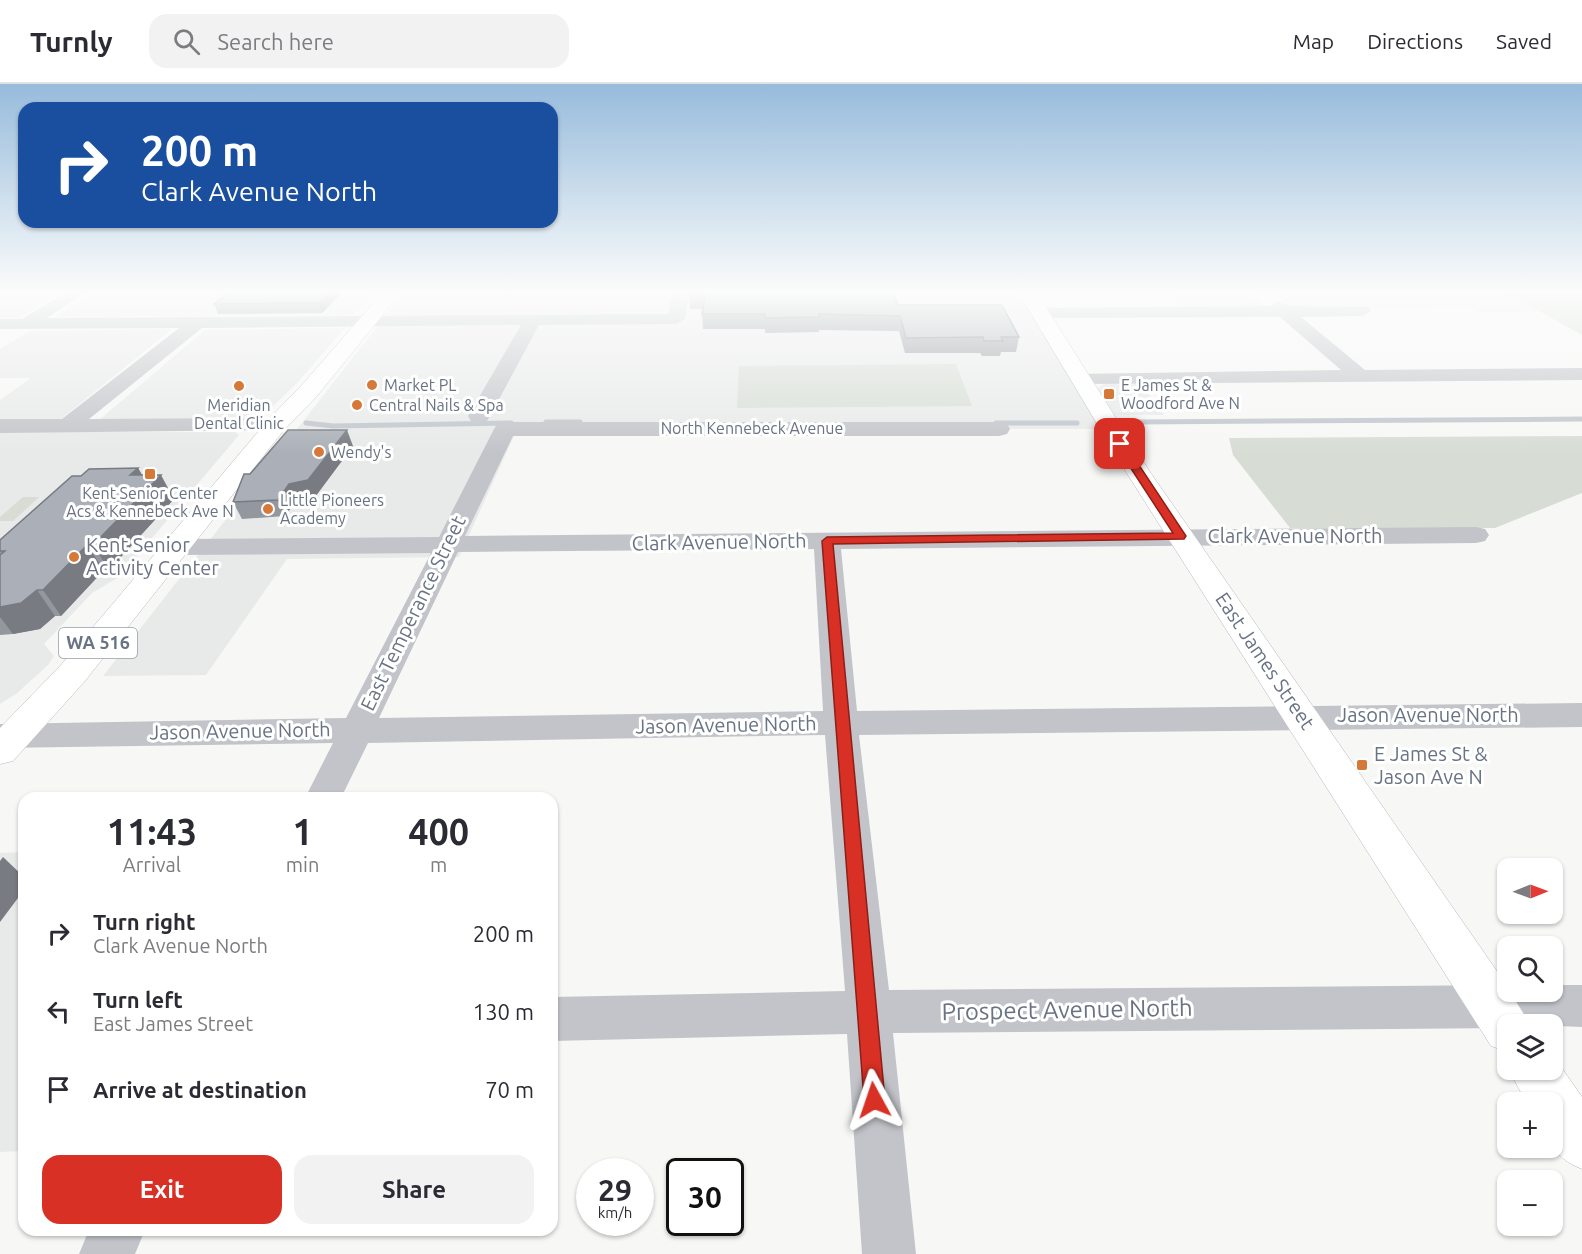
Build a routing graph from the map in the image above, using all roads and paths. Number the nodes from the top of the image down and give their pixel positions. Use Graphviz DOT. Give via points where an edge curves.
graph roads {
  1 [pos="170,345"];
  2 [pos="348,345"];
  3 [pos="519,345"];
  4 [pos="1060,345"];
  5 [pos="1323,345"];
  6 [pos="1582,374"];
  7 [pos="1360,376"];
  8 [pos="1081,378"];
  9 [pos="479,416"];
  10 [pos="276,425"];
  11 [pos="0,426"];
  12 [pos="67,426"];
  13 [pos="505,429"];
  14 [pos="999,429"];
  15 [pos="1476,535"];
  16 [pos="1180,536"];
  17 [pos="827,541"];
  18 [pos="447,544"];
  19 [pos="177,547"];
  20 [pos="1582,715"];
  21 [pos="1302,716"];
  22 [pos="841,723"];
  23 [pos="356,728"];
  24 [pos="5,741"];
  25 [pos="326,792"];
  26 [pos="1582,1006"];
  27 [pos="866,1012"];
  28 [pos="1498,1014"];
  29 [pos="1522,1014"];
  30 [pos="1497,1017"];
  31 [pos="558,1019"];
  32 [pos="1541,1080"];
  33 [pos="1582,1143"];
  34 [pos="115,1236"];
  35 [pos="106,1254"];
  36 [pos="889,1254"];
  1 -- 12 [label="street"];
  2 -- 10 [label="main road, WA 516"];
  3 -- 9 [label="street"];
  4 -- 8 [label="main road, East James Street"];
  5 -- 7 [label="street"];
  6 -- 7 [label="street"];
  7 -- 8 [label="street"];
  8 -- 16 [label="main road, East James Street"];
  10 -- 12 [label="street"];
  10 -- 19 [label="main road, WA 516"];
  11 -- 12 [label="street"];
  13 -- 14 [label="street, North Kennebeck Avenue"];
  13 -- 18 [label="street, East Temperance Street"];
  15 -- 16 [label="street, Clark Avenue North"];
  16 -- 17 [label="street, Clark Avenue North"];
  16 -- 21 [label="main road, East James Street"];
  17 -- 18 [label="street, Clark Avenue North"];
  17 -- 22 [label="street"];
  18 -- 19 [label="street, Clark Avenue North"];
  18 -- 23 [label="street, East Temperance Street"];
  19 -- 24 [label="main road, WA 516" via="73,673"];
  20 -- 21 [label="street, Jason Avenue North"];
  21 -- 22 [label="street, Jason Avenue North"];
  21 -- 28 [label="main road, East James Street"];
  22 -- 23 [label="street, Jason Avenue North"];
  22 -- 27 [label="street" via="855,850"];
  23 -- 24 [label="street, Jason Avenue North"];
  23 -- 25 [label="street, East Temperance Street"];
  26 -- 29 [label="street, Prospect Avenue North"];
  27 -- 30 [label="street, Prospect Avenue North"];
  27 -- 31 [label="street, Prospect Avenue North"];
  27 -- 36 [label="street"];
  32 -- 33 [label="main road"];
  34 -- 35 [label="street"];
}
